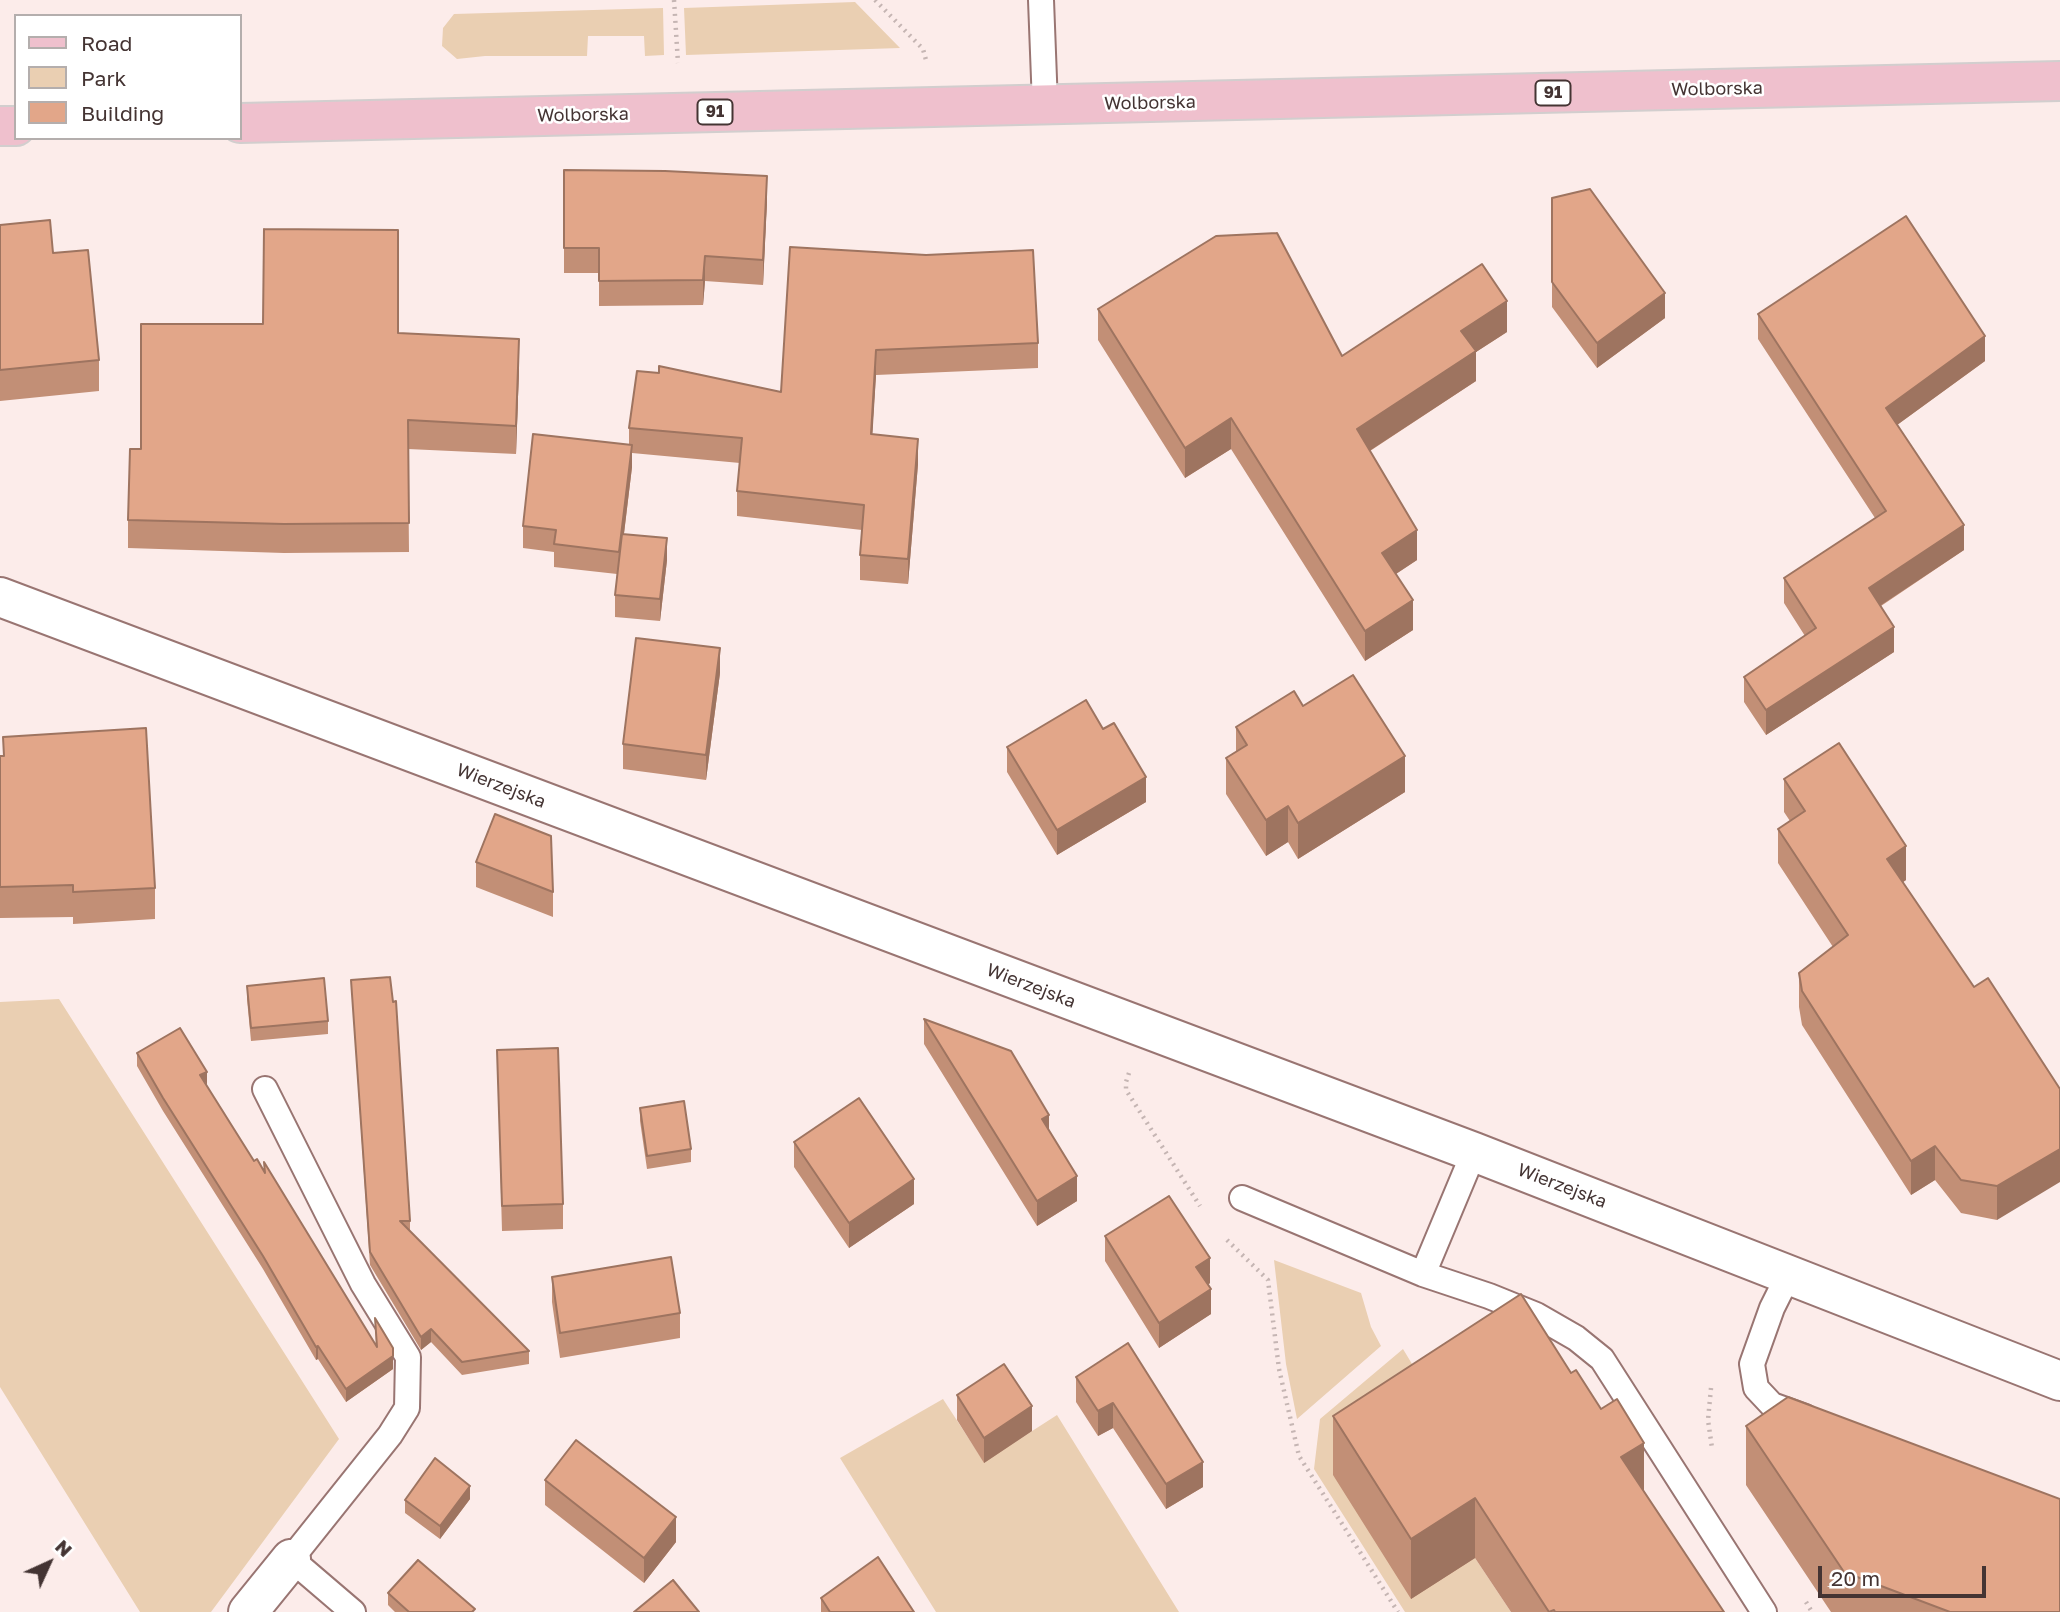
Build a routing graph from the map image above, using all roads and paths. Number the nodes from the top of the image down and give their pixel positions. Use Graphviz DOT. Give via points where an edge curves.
graph roads {
  1 [pos="674,0"];
  2 [pos="875,0"];
  3 [pos="1041,0"];
  4 [pos="926,60"];
  5 [pos="678,68"];
  6 [pos="2060,81"];
  7 [pos="1045,105"];
  8 [pos="242,122"];
  9 [pos="0,597"];
  10 [pos="1126,1082"];
  11 [pos="265,1090"];
  12 [pos="1474,1152"];
  13 [pos="1242,1198"];
  14 [pos="1205,1215"];
  15 [pos="1221,1234"];
  16 [pos="1230,1242"];
  17 [pos="1242,1244"];
  18 [pos="1423,1274"];
  19 [pos="1788,1276"];
  20 [pos="2060,1381"];
  21 [pos="1712,1382"];
  22 [pos="1825,1424"];
  23 [pos="1713,1451"];
  24 [pos="291,1559"];
  25 [pos="1805,1601"];
  26 [pos="247,1612"];
  27 [pos="353,1612"];
  28 [pos="1398,1612"];
  29 [pos="1763,1612"];
  30 [pos="1812,1612"];
  1 -- 5 [label="path"];
  2 -- 4 [label="path" via="923,49"];
  3 -- 7 [label="lane"];
  6 -- 7 [label="main road, Wolborska / 91"];
  7 -- 8 [label="main road, Wolborska / 91"];
  9 -- 12 [label="street, Wierzejska"];
  10 -- 14 [label="path" via="1126,1090"];
  11 -- 24 [label="lane" via="363,1284 408,1357 407,1408"];
  12 -- 18 [label="lane"];
  12 -- 19 [label="street, Wierzejska"];
  13 -- 18 [label="lane"];
  15 -- 16 [label="path"];
  16 -- 17 [label="path"];
  16 -- 28 [label="path" via="1268,1280 1279,1368 1299,1456"];
  18 -- 29 [label="lane" via="1536,1315 1602,1359"];
  19 -- 20 [label="street, Wierzejska"];
  19 -- 22 [label="lane" via="1752,1364 1756,1388 1772,1405"];
  21 -- 23 [label="path" via="1708,1420"];
  24 -- 26 [label="street"];
  24 -- 27 [label="lane"];
  25 -- 30 [label="path"];
}
